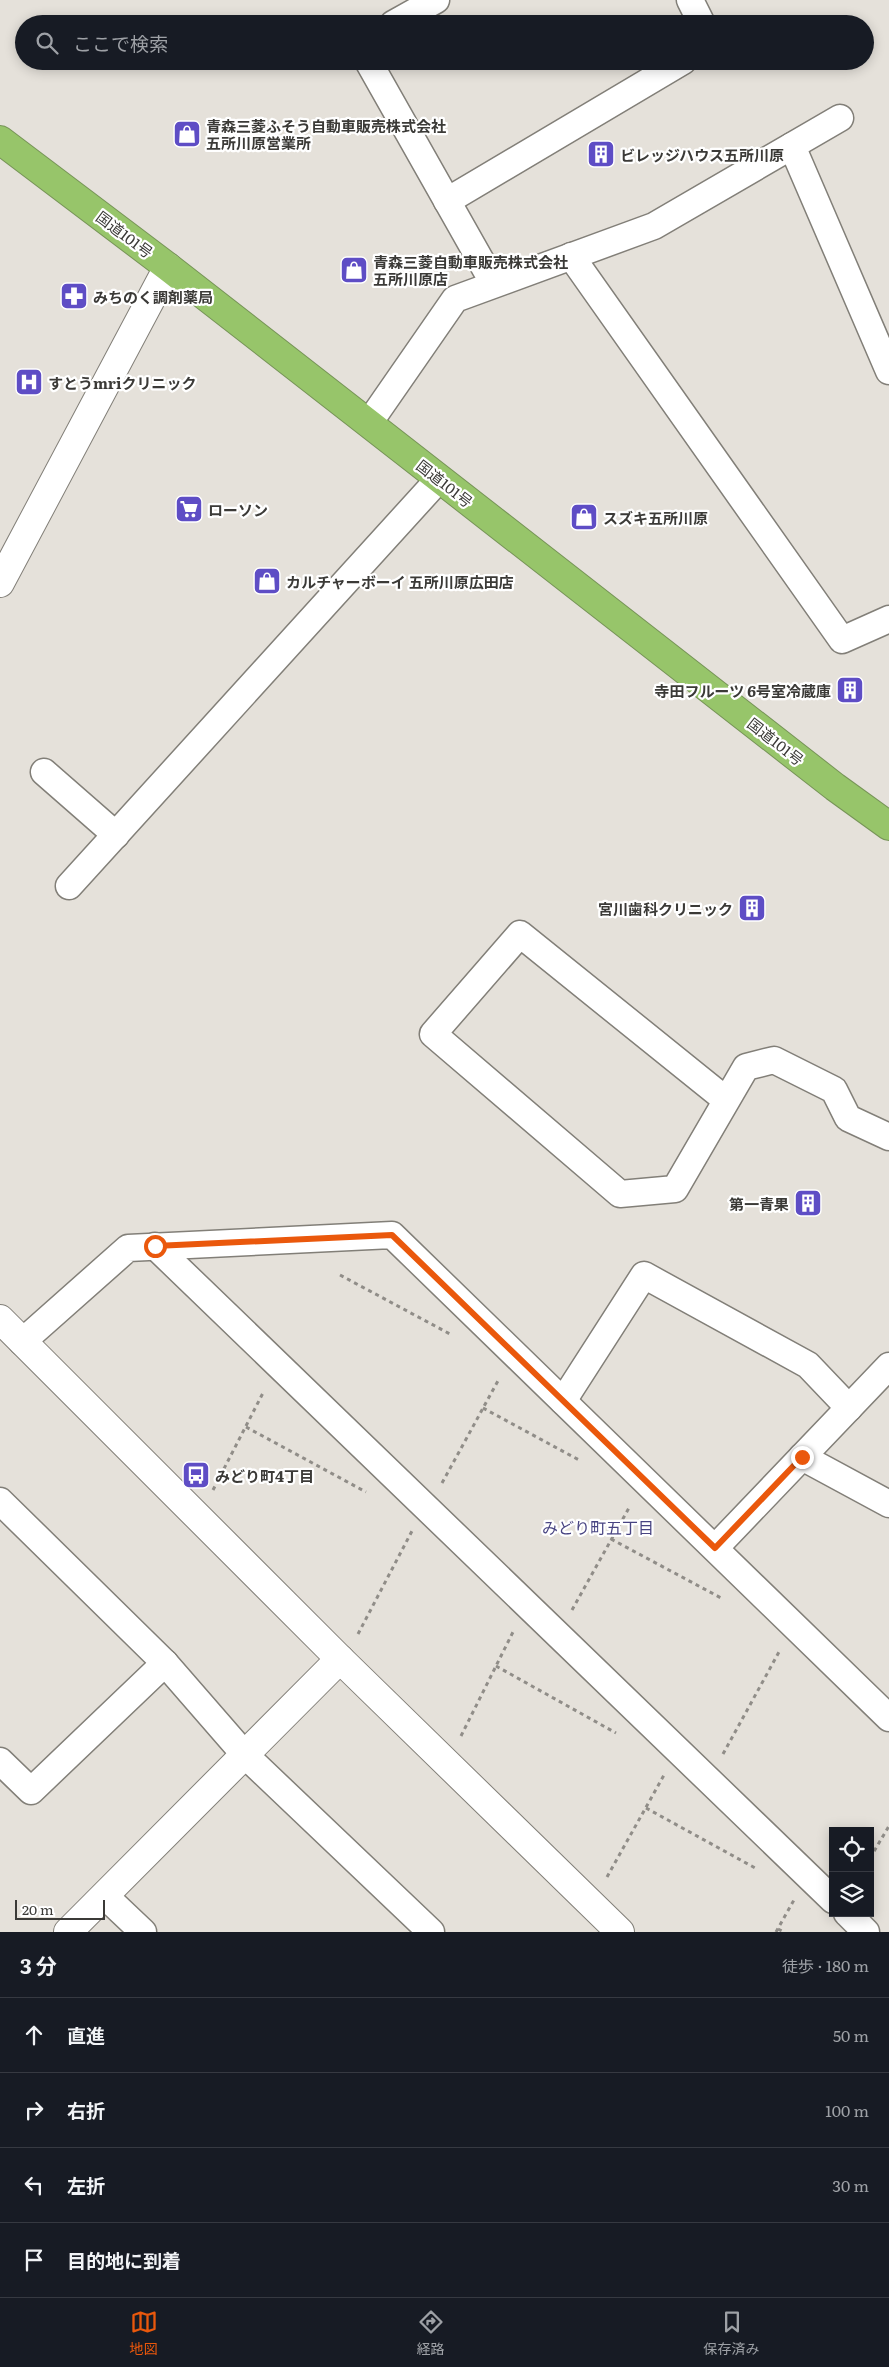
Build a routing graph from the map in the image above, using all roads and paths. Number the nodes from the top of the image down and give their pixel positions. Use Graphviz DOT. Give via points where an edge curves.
graph roads {
  1 [pos="436,0"];
  2 [pos="690,0"];
  3 [pos="409,15"];
  4 [pos="698,15"];
  5 [pos="373,70"];
  6 [pos="668,70"];
  7 [pos="840,118"];
  8 [pos="0,140"];
  9 [pos="792,146"];
  10 [pos="447,201"];
  11 [pos="571,256"];
  12 [pos="168,267"];
  13 [pos="494,284"];
  14 [pos="889,371"];
  15 [pos="368,423"];
  16 [pos="439,479"];
  17 [pos="0,583"];
  18 [pos="889,619"];
  19 [pos="44,772"];
  20 [pos="889,826"];
  21 [pos="116,835"];
  22 [pos="69,886"];
  23 [pos="726,1100"];
  24 [pos="889,1137"];
  25 [pos="155,1246"];
  26 [pos="340,1275"];
  27 [pos="0,1319"];
  28 [pos="454,1336"];
  29 [pos="22,1342"];
  30 [pos="889,1366"];
  31 [pos="502,1373"];
  32 [pos="265,1389"];
  33 [pos="563,1401"];
  34 [pos="483,1408"];
  35 [pos="849,1408"];
  36 [pos="246,1427"];
  37 [pos="802,1457"];
  38 [pos="586,1463"];
  39 [pos="439,1489"];
  40 [pos="212,1491"];
  41 [pos="375,1497"];
  42 [pos="634,1499"];
  43 [pos="0,1501"];
  44 [pos="889,1504"];
  45 [pos="413,1529"];
  46 [pos="611,1540"];
  47 [pos="715,1548"];
  48 [pos="729,1602"];
  49 [pos="570,1615"];
  50 [pos="515,1628"];
  51 [pos="358,1634"];
  52 [pos="779,1651"];
  53 [pos="340,1659"];
  54 [pos="165,1663"];
  55 [pos="496,1666"];
  56 [pos="889,1718"];
  57 [pos="618,1734"];
  58 [pos="461,1736"];
  59 [pos="245,1755"];
  60 [pos="0,1760"];
  61 [pos="719,1760"];
  62 [pos="666,1771"];
  63 [pos="646,1808"];
  64 [pos="889,1826"];
  65 [pos="874,1851"];
  66 [pos="764,1873"];
  67 [pos="607,1877"];
  68 [pos="798,1891"];
  69 [pos="105,1896"];
  70 [pos="829,1896"];
  71 [pos="851,1917"];
  72 [pos="777,1930"];
  73 [pos="68,1932"];
  74 [pos="142,1932"];
  75 [pos="431,1932"];
  76 [pos="620,1932"];
  77 [pos="784,1932"];
  78 [pos="866,1932"];
  1 -- 3 [label="street"];
  2 -- 4 [label="street"];
  5 -- 10 [label="street"];
  6 -- 10 [label="street"];
  7 -- 9 [label="street"];
  8 -- 12 [label="highway, 国道101号"];
  9 -- 11 [label="street" via="654,226"];
  9 -- 14 [label="street"];
  10 -- 13 [label="street"];
  11 -- 13 [label="street"];
  11 -- 18 [label="street" via="842,640"];
  12 -- 15 [label="highway, 国道101号"];
  12 -- 17 [label="street"];
  13 -- 15 [label="street" via="454,299"];
  15 -- 16 [label="highway, 国道101号"];
  16 -- 20 [label="highway, 国道101号"];
  16 -- 21 [label="street"];
  19 -- 21 [label="street"];
  21 -- 22 [label="street"];
  23 -- 23 [label="street" via="675,1188 620,1194 433,1034 520,934"];
  23 -- 24 [label="street" via="746,1067 774,1060 834,1090 848,1118"];
  25 -- 29 [label="street" via="128,1248"];
  25 -- 33 [label="street" via="392,1235"];
  25 -- 70 [label="street"];
  26 -- 28 [label="path"];
  27 -- 29 [label="street"];
  29 -- 53 [label="street"];
  30 -- 35 [label="street"];
  31 -- 34 [label="path"];
  32 -- 36 [label="path"];
  33 -- 35 [label="street" via="644,1275 808,1365"];
  33 -- 47 [label="street"];
  34 -- 38 [label="path"];
  34 -- 39 [label="path"];
  35 -- 37 [label="street"];
  36 -- 40 [label="path"];
  36 -- 41 [label="path"];
  37 -- 44 [label="street"];
  37 -- 47 [label="street"];
  42 -- 46 [label="path"];
  43 -- 54 [label="street"];
  45 -- 51 [label="path"];
  46 -- 48 [label="path"];
  46 -- 49 [label="path"];
  47 -- 56 [label="street"];
  50 -- 55 [label="path"];
  52 -- 61 [label="path"];
  53 -- 59 [label="street"];
  53 -- 76 [label="street"];
  54 -- 59 [label="street"];
  54 -- 60 [label="street" via="31,1791"];
  55 -- 57 [label="path"];
  55 -- 58 [label="path"];
  59 -- 69 [label="street"];
  59 -- 75 [label="street"];
  62 -- 63 [label="path"];
  63 -- 66 [label="path"];
  63 -- 67 [label="path"];
  64 -- 65 [label="path"];
  68 -- 72 [label="path"];
  69 -- 73 [label="street"];
  69 -- 74 [label="street"];
  71 -- 78 [label="street"];
  72 -- 77 [label="path"];
}
